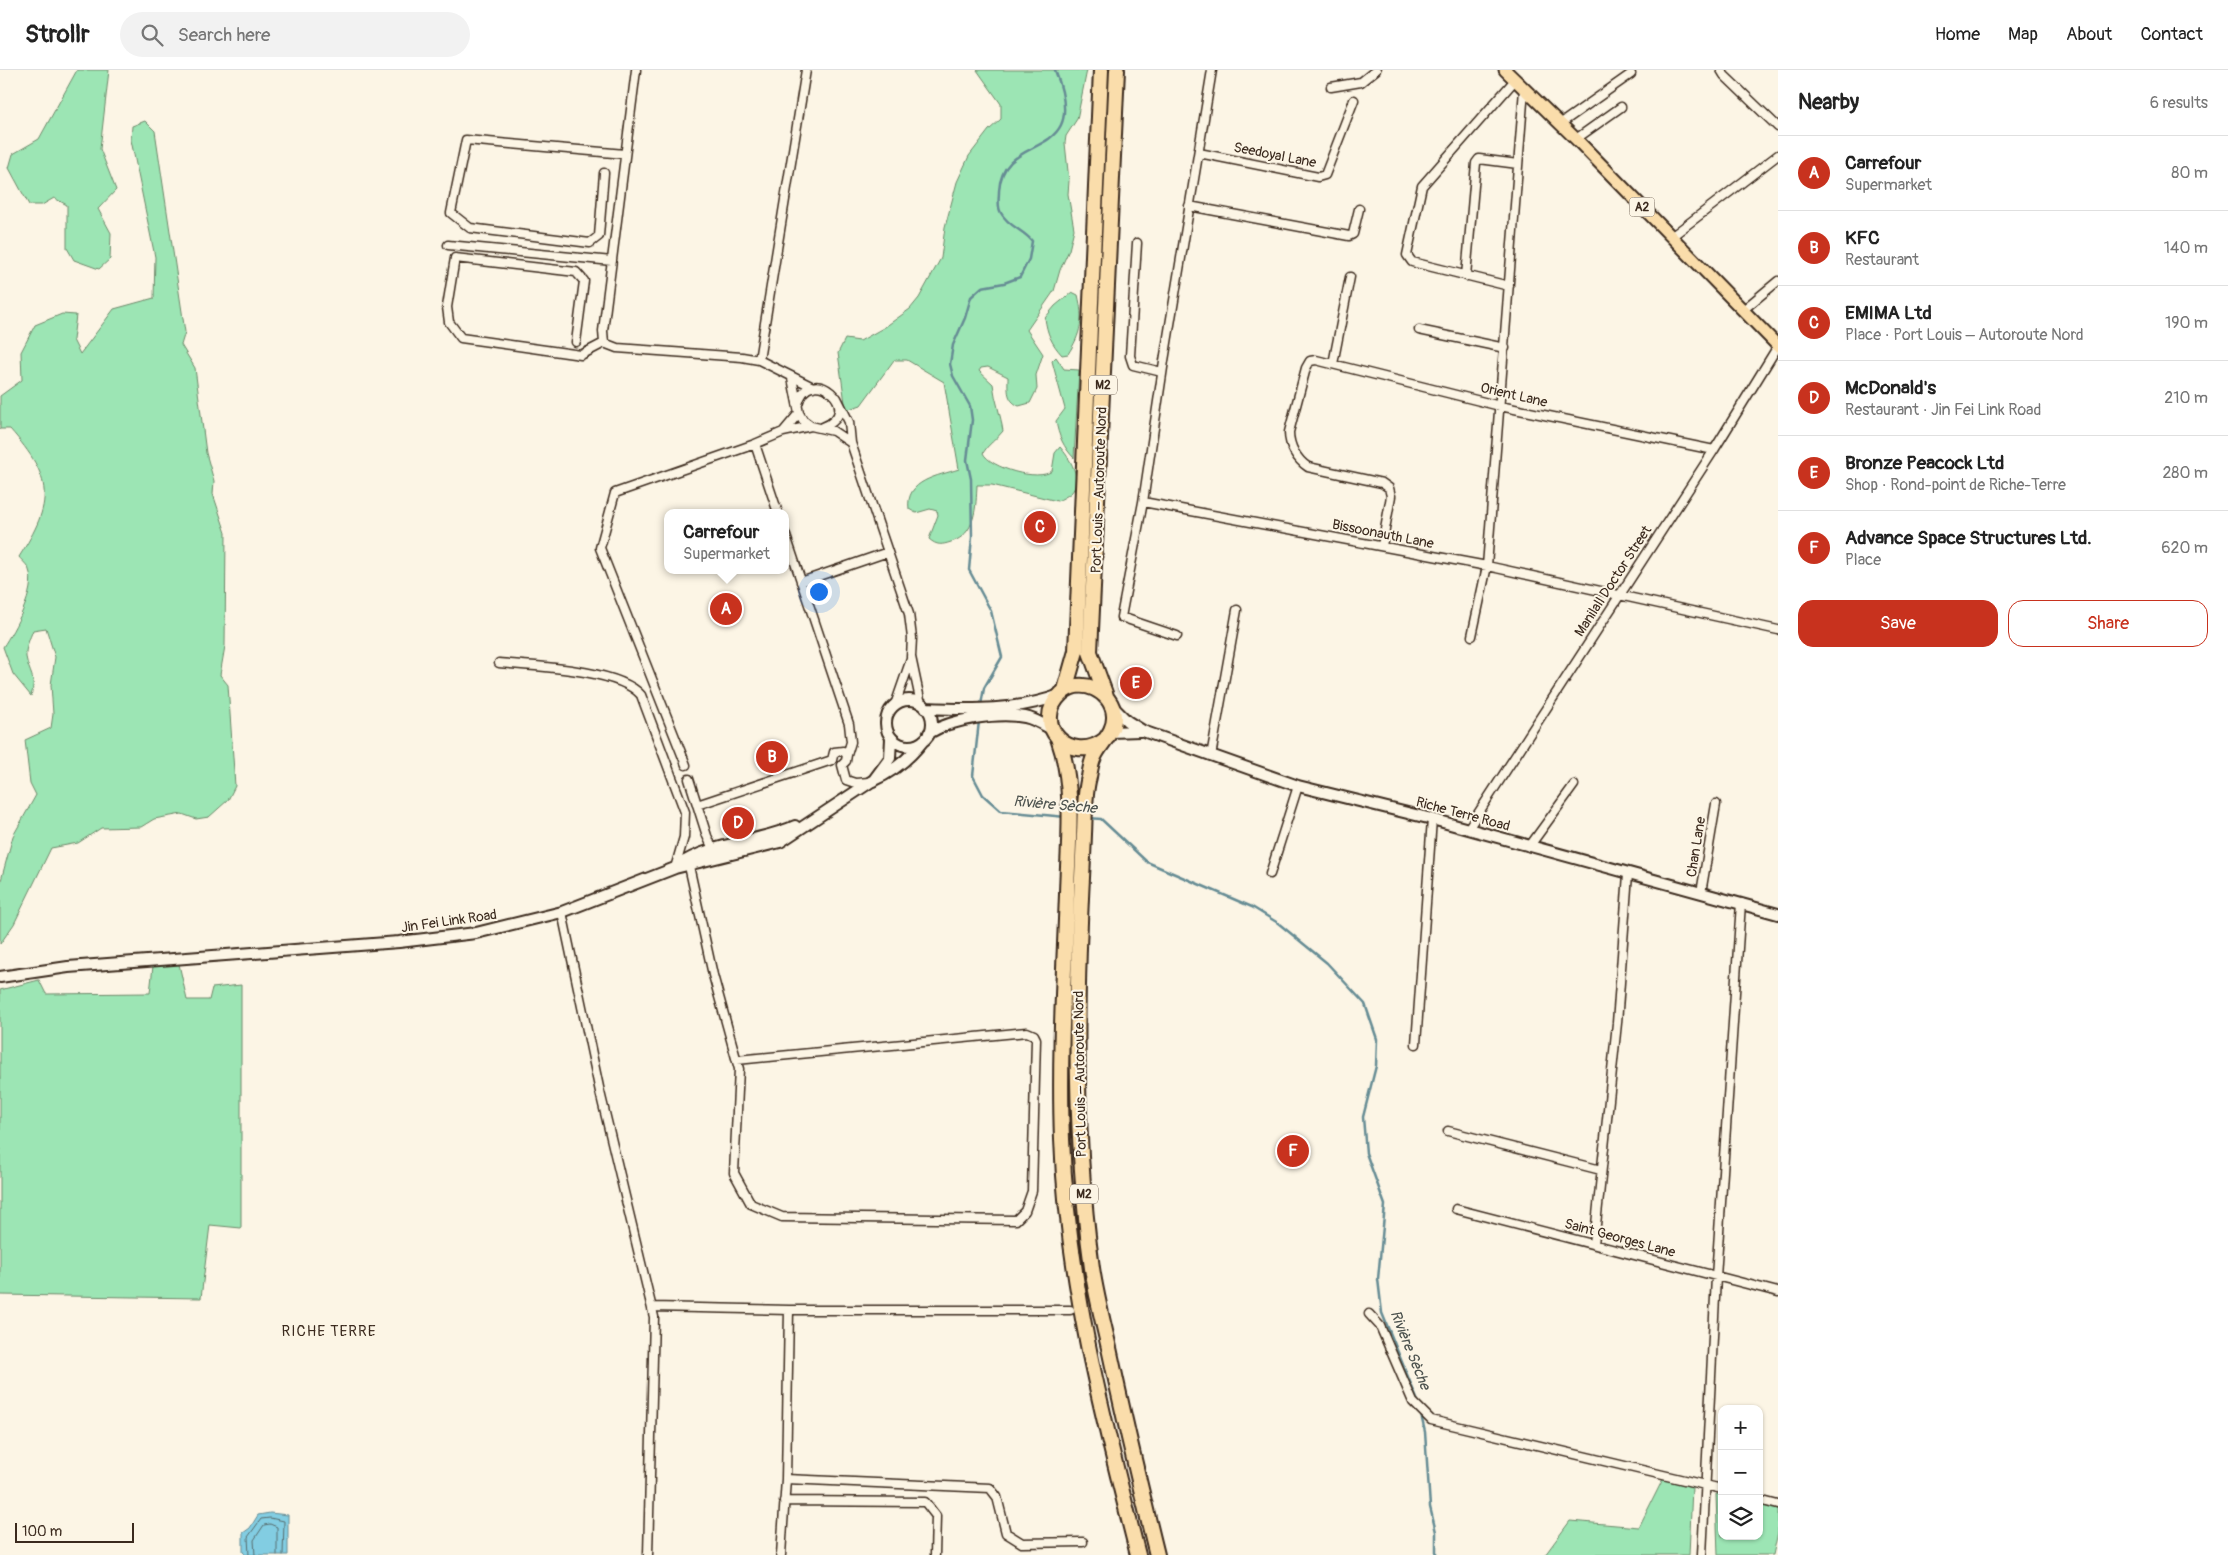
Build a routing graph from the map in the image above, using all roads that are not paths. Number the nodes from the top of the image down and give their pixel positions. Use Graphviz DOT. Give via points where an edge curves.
graph roads {
  1 [pos="636,70"];
  2 [pos="806,70"];
  3 [pos="1101,70"];
  4 [pos="1117,70"];
  5 [pos="1212,70"];
  6 [pos="1376,70"];
  7 [pos="1506,70"];
  8 [pos="1721,70"];
  9 [pos="1631,74"];
  10 [pos="1515,80"];
  11 [pos="1331,87"];
  12 [pos="1524,89"];
  13 [pos="1354,100"];
  14 [pos="1621,107"];
  15 [pos="1560,124"];
  16 [pos="1778,127"];
  17 [pos="1576,139"];
  18 [pos="1199,153"];
  19 [pos="625,154"];
  20 [pos="1778,155"];
  21 [pos="1518,164"];
  22 [pos="604,173"];
  23 [pos="1189,206"];
  24 [pos="1359,209"];
  25 [pos="1671,237"];
  26 [pos="1138,242"];
  27 [pos="448,244"];
  28 [pos="612,261"];
  29 [pos="1466,276"];
  30 [pos="1350,277"];
  31 [pos="1778,281"];
  32 [pos="1509,286"];
  33 [pos="1742,310"];
  34 [pos="1419,330"];
  35 [pos="576,342"];
  36 [pos="604,343"];
  37 [pos="1778,346"];
  38 [pos="1505,348"];
  39 [pos="759,360"];
  40 [pos="1333,364"];
  41 [pos="1162,372"];
  42 [pos="792,378"];
  43 [pos="814,387"];
  44 [pos="837,398"];
  45 [pos="1500,406"];
  46 [pos="798,410"];
  47 [pos="810,426"];
  48 [pos="823,427"];
  49 [pos="783,432"];
  50 [pos="851,443"];
  51 [pos="755,444"];
  52 [pos="1714,450"];
  53 [pos="1143,502"];
  54 [pos="777,509"];
  55 [pos="789,545"];
  56 [pos="1382,546"];
  57 [pos="888,552"];
  58 [pos="1487,566"];
  59 [pos="801,582"];
  60 [pos="1618,596"];
  61 [pos="1237,610"];
  62 [pos="1778,630"];
  63 [pos="1177,636"];
  64 [pos="1472,636"];
  65 [pos="912,657"];
  66 [pos="499,663"];
  67 [pos="1063,692"];
  68 [pos="1109,701"];
  69 [pos="895,705"];
  70 [pos="923,706"];
  71 [pos="1143,731"];
  72 [pos="850,732"];
  73 [pos="1055,734"];
  74 [pos="1108,736"];
  75 [pos="926,737"];
  76 [pos="891,738"];
  77 [pos="838,750"];
  78 [pos="847,755"];
  79 [pos="1211,756"];
  80 [pos="832,760"];
  81 [pos="842,765"];
  82 [pos="686,766"];
  83 [pos="690,779"];
  84 [pos="872,782"];
  85 [pos="1574,785"];
  86 [pos="1298,786"];
  87 [pos="1716,804"];
  88 [pos="697,805"];
  89 [pos="1432,820"];
  90 [pos="1468,829"];
  91 [pos="1530,847"];
  92 [pos="716,854"];
  93 [pos="689,866"];
  94 [pos="675,868"];
  95 [pos="1270,874"];
  96 [pos="1628,874"];
  97 [pos="1701,893"];
  98 [pos="1741,903"];
  99 [pos="562,912"];
  100 [pos="1778,914"];
  101 [pos="0,977"];
  102 [pos="1416,1044"];
  103 [pos="737,1060"];
  104 [pos="1448,1132"];
  105 [pos="1601,1170"];
  106 [pos="1456,1209"];
  107 [pos="1594,1244"];
  108 [pos="1716,1277"];
  109 [pos="1778,1292"];
  110 [pos="652,1307"];
  111 [pos="789,1310"];
  112 [pos="1070,1310"];
  113 [pos="1369,1314"];
  114 [pos="786,1480"];
  115 [pos="1704,1484"];
  116 [pos="1718,1488"];
  117 [pos="784,1501"];
  118 [pos="1763,1501"];
  119 [pos="1778,1505"];
  120 [pos="1083,1542"];
  121 [pos="648,1555"];
  122 [pos="781,1555"];
  123 [pos="935,1555"];
  124 [pos="1138,1555"];
  125 [pos="1157,1555"];
  126 [pos="1702,1555"];
  1 -- 19 [label="street"];
  2 -- 39 [label="street"];
  3 -- 67 [label="highway, Port Louis – Autoroute Nord / M2" via="1076,651"];
  4 -- 68 [label="highway, Port Louis – Autoroute Nord / M2" via="1090,652"];
  5 -- 18 [label="street"];
  6 -- 11 [label="street" via="1361,82"];
  7 -- 10 [label="main road, A2"];
  8 -- 16 [label="street"];
  9 -- 15 [label="street"];
  10 -- 12 [label="main road, A2"];
  10 -- 29 [label="street" via="1422,186 1408,259"];
  12 -- 15 [label="main road, A2"];
  12 -- 21 [label="street"];
  13 -- 18 [label="street, Seedoyal Lane" via="1326,175 1318,177"];
  14 -- 17 [label="street"];
  15 -- 17 [label="main road, A2"];
  17 -- 25 [label="main road, A2"];
  18 -- 23 [label="street"];
  19 -- 22 [label="street" via="466,140 451,212 470,228 590,243 599,236"];
  19 -- 28 [label="street"];
  20 -- 25 [label="street"];
  21 -- 29 [label="street" via="1479,159 1476,163"];
  21 -- 32 [label="street"];
  23 -- 24 [label="street" via="1349,236 1353,234"];
  23 -- 41 [label="street"];
  25 -- 33 [label="main road, A2"];
  26 -- 41 [label="street" via="1130,356 1133,366"];
  27 -- 28 [label="street"];
  28 -- 36 [label="street"];
  29 -- 32 [label="street"];
  30 -- 40 [label="street"];
  31 -- 33 [label="street"];
  32 -- 38 [label="street"];
  33 -- 37 [label="main road, A2"];
  34 -- 38 [label="street"];
  35 -- 36 [label="street" via="584,281 576,272 455,258 447,307 449,322 461,338 581,355"];
  36 -- 39 [label="street" via="617,348"];
  37 -- 52 [label="street, Manilall Doctor Street"];
  38 -- 45 [label="street"];
  39 -- 42 [label="street"];
  40 -- 45 [label="street, Orient Lane"];
  40 -- 56 [label="street, Orient Lane" via="1310,362 1306,368 1289,441 1300,462 1308,467 1382,483 1389,488 1391,496"];
  41 -- 53 [label="street"];
  42 -- 43 [label="street"];
  42 -- 46 [label="street"];
  43 -- 44 [label="street" via="827,389"];
  43 -- 46 [label="street" via="804,392"];
  44 -- 48 [label="street" via="839,405 835,419"];
  44 -- 50 [label="street" via="849,422"];
  45 -- 52 [label="street, Orient Lane"];
  45 -- 58 [label="street"];
  46 -- 47 [label="street"];
  46 -- 49 [label="street"];
  47 -- 48 [label="street"];
  47 -- 49 [label="street"];
  48 -- 50 [label="street"];
  49 -- 51 [label="street"];
  50 -- 57 [label="street"];
  51 -- 54 [label="street"];
  51 -- 82 [label="street" via="615,493 600,548"];
  52 -- 60 [label="street, Manilall Doctor Street"];
  53 -- 56 [label="street, Bissoonauth Lane"];
  53 -- 63 [label="street" via="1121,617"];
  55 -- 59 [label="street"];
  56 -- 58 [label="street, Bissoonauth Lane"];
  57 -- 59 [label="street"];
  57 -- 65 [label="street" via="909,614"];
  58 -- 60 [label="street, Bissoonauth Lane"];
  58 -- 64 [label="street"];
  59 -- 72 [label="street"];
  60 -- 62 [label="street, Bissoonauth Lane"];
  60 -- 90 [label="street, Manilall Doctor Street"];
  61 -- 79 [label="street"];
  65 -- 69 [label="street"];
  65 -- 70 [label="street"];
  66 -- 94 [label="street" via="562,668 635,687 641,695 685,812 684,837"];
  67 -- 68 [label="highway" via="1076,686 1087,686 1098,690"];
  67 -- 70 [label="main road" via="1042,702 1002,708 952,710"];
  67 -- 73 [label="highway, M2" via="1051,711"];
  68 -- 71 [label="main road" via="1127,721"];
  68 -- 74 [label="highway, M2" via="1114,715"];
  69 -- 70 [label="main road" via="912,700"];
  69 -- 76 [label="main road" via="886,724"];
  70 -- 75 [label="main road" via="930,715"];
  71 -- 74 [label="main road"];
  71 -- 79 [label="main road, Riche Terre Road"];
  72 -- 77 [label="street"];
  72 -- 78 [label="street"];
  73 -- 74 [label="highway" via="1064,745 1082,750 1099,745"];
  73 -- 75 [label="main road" via="1024,717 992,717 952,722"];
  73 -- 124 [label="highway, Port Louis – Autoroute Nord / M2" via="1068,774 1070,809 1060,1093 1067,1210 1092,1369"];
  74 -- 125 [label="highway, Port Louis – Autoroute Nord / M2" via="1094,756 1088,780 1080,924 1077,1108 1092,1270"];
  75 -- 76 [label="main road" via="917,744 903,745"];
  75 -- 84 [label="main road" via="910,757 888,775"];
  76 -- 84 [label="main road" via="890,758"];
  77 -- 78 [label="street"];
  77 -- 80 [label="street" via="833,753"];
  78 -- 81 [label="street"];
  79 -- 86 [label="main road, Riche Terre Road"];
  80 -- 81 [label="street"];
  80 -- 88 [label="street"];
  81 -- 84 [label="street" via="846,780"];
  83 -- 88 [label="street"];
  84 -- 92 [label="main road, Jin Fei Link Road" via="781,837"];
  85 -- 91 [label="street"];
  86 -- 89 [label="main road, Riche Terre Road"];
  86 -- 95 [label="street"];
  87 -- 97 [label="street, Chan Lane"];
  88 -- 92 [label="street"];
  89 -- 90 [label="main road, Riche Terre Road"];
  89 -- 102 [label="street"];
  90 -- 91 [label="main road, Riche Terre Road"];
  91 -- 96 [label="main road, Riche Terre Road"];
  92 -- 93 [label="main road, Jin Fei Link Road"];
  92 -- 94 [label="main road" via="686,860"];
  93 -- 94 [label="main road, Jin Fei Link Road"];
  93 -- 103 [label="street"];
  94 -- 99 [label="main road, Jin Fei Link Road"];
  96 -- 97 [label="main road, Riche Terre Road"];
  96 -- 105 [label="street" via="1617,1023"];
  97 -- 98 [label="main road, Riche Terre Road"];
  98 -- 100 [label="main road, Riche Terre Road"];
  98 -- 108 [label="street"];
  99 -- 101 [label="main road, Jin Fei Link Road" via="466,934 399,942 68,967"];
  99 -- 110 [label="street" via="600,1092"];
  103 -- 103 [label="street" via="734,1173 751,1204 782,1216 1016,1220 1025,1211 1032,1191 1034,1035 1027,1032"];
  104 -- 105 [label="street"];
  105 -- 107 [label="street"];
  106 -- 107 [label="street, Saint Georges Lane"];
  107 -- 108 [label="street, Saint Georges Lane"];
  108 -- 109 [label="street, Saint Georges Lane"];
  108 -- 115 [label="street"];
  110 -- 111 [label="street"];
  110 -- 121 [label="street"];
  111 -- 112 [label="street"];
  111 -- 114 [label="street"];
  113 -- 115 [label="street" via="1380,1326 1413,1402 1431,1420"];
  114 -- 117 [label="street"];
  114 -- 120 [label="street" via="990,1488 997,1497 1006,1533 1022,1543"];
  115 -- 116 [label="street"];
  115 -- 126 [label="street"];
  117 -- 122 [label="street"];
  117 -- 123 [label="street" via="924,1502 936,1516"];
  118 -- 119 [label="street"];
}
